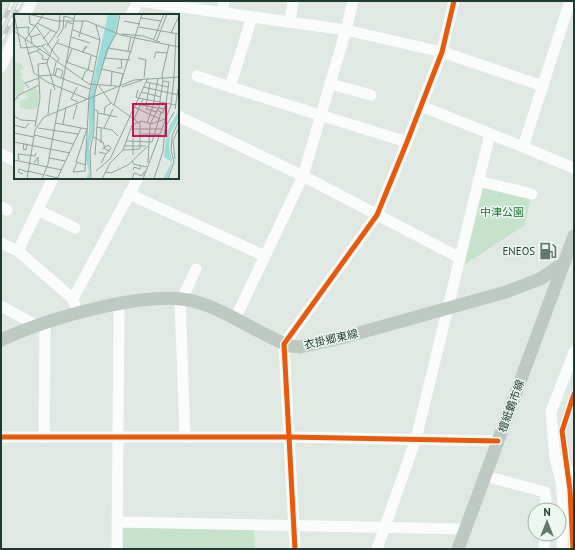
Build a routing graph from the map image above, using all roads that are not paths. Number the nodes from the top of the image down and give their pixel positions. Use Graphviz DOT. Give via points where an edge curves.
graph roads {
  1 [pos="32,1"];
  2 [pos="138,1"];
  3 [pos="224,1"];
  4 [pos="293,1"];
  5 [pos="353,1"];
  6 [pos="454,1"];
  7 [pos="570,1"];
  8 [pos="222,13"];
  9 [pos="26,14"];
  10 [pos="132,14"];
  11 [pos="252,17"];
  12 [pos="290,22"];
  13 [pos="346,30"];
  14 [pos="14,42"];
  15 [pos="442,52"];
  16 [pos="1,67"];
  17 [pos="197,76"];
  18 [pos="330,84"];
  19 [pos="543,86"];
  20 [pos="230,87"];
  21 [pos="371,95"];
  22 [pos="421,106"];
  23 [pos="321,115"];
  24 [pos="179,116"];
  25 [pos="490,134"];
  26 [pos="408,142"];
  27 [pos="523,147"];
  28 [pos="1,154"];
  29 [pos="14,160"];
  30 [pos="574,168"];
  31 [pos="303,176"];
  32 [pos="53,179"];
  33 [pos="137,179"];
  34 [pos="478,181"];
  35 [pos="129,194"];
  36 [pos="532,194"];
  37 [pos="38,210"];
  38 [pos="377,215"];
  39 [pos="75,228"];
  40 [pos="574,236"];
  41 [pos="1,243"];
  42 [pos="18,251"];
  43 [pos="574,254"];
  44 [pos="264,256"];
  45 [pos="460,258"];
  46 [pos="564,263"];
  47 [pos="196,269"];
  48 [pos="181,299"];
  49 [pos="73,300"];
  50 [pos="119,304"];
  51 [pos="1,306"];
  52 [pos="448,307"];
  53 [pos="77,314"];
  54 [pos="234,319"];
  55 [pos="40,324"];
  56 [pos="1,340"];
  57 [pos="284,344"];
  58 [pos="574,352"];
  59 [pos="1,437"];
  60 [pos="44,437"];
  61 [pos="117,437"];
  62 [pos="185,437"];
  63 [pos="289,437"];
  64 [pos="416,439"];
  65 [pos="498,441"];
  66 [pos="555,458"];
  67 [pos="485,476"];
  68 [pos="574,482"];
  69 [pos="546,502"];
  70 [pos="117,522"];
  71 [pos="294,526"];
  72 [pos="384,528"];
  73 [pos="465,529"];
  74 [pos="116,549"];
  75 [pos="295,549"];
  76 [pos="377,549"];
  77 [pos="458,549"];
  78 [pos="562,549"];
  1 -- 9 [label="street"];
  2 -- 8 [label="street"];
  2 -- 10 [label="street"];
  3 -- 8 [label="street"];
  4 -- 12 [label="street"];
  5 -- 13 [label="street"];
  6 -- 15 [label="street"];
  7 -- 19 [label="street"];
  8 -- 11 [label="street"];
  11 -- 12 [label="street"];
  11 -- 20 [label="street"];
  12 -- 13 [label="street"];
  13 -- 15 [label="street"];
  13 -- 18 [label="street"];
  14 -- 16 [label="street"];
  15 -- 19 [label="street"];
  15 -- 22 [label="street"];
  17 -- 20 [label="street"];
  18 -- 21 [label="street"];
  18 -- 23 [label="street"];
  19 -- 27 [label="street"];
  20 -- 23 [label="street"];
  22 -- 25 [label="street"];
  22 -- 26 [label="street"];
  23 -- 26 [label="street"];
  23 -- 31 [label="street"];
  24 -- 31 [label="street"];
  25 -- 27 [label="street"];
  25 -- 34 [label="street"];
  26 -- 38 [label="street"];
  27 -- 30 [label="street"];
  28 -- 29 [label="street"];
  31 -- 38 [label="street"];
  31 -- 44 [label="street"];
  32 -- 37 [label="street"];
  33 -- 35 [label="street"];
  34 -- 36 [label="street"];
  34 -- 45 [label="street"];
  35 -- 44 [label="street"];
  35 -- 49 [label="street"];
  37 -- 39 [label="street"];
  37 -- 42 [label="street"];
  38 -- 45 [label="street"];
  38 -- 57 [label="street"];
  40 -- 46 [label="main road"];
  41 -- 42 [label="street"];
  42 -- 49 [label="street"];
  43 -- 46 [label="street"];
  44 -- 54 [label="street"];
  45 -- 52 [label="street"];
  46 -- 52 [label="main road, 衣掛郷東線" via="540,279 506,292"];
  46 -- 65 [label="main road, 檀紙鶴市線"];
  47 -- 48 [label="street"];
  48 -- 50 [label="main road, 衣掛郷東線"];
  48 -- 54 [label="main road, 衣掛郷東線"];
  48 -- 62 [label="street"];
  49 -- 53 [label="street"];
  50 -- 53 [label="main road, 衣掛郷東線"];
  50 -- 61 [label="street"];
  51 -- 55 [label="street"];
  52 -- 57 [label="main road, 衣掛郷東線" via="316,344 300,347"];
  52 -- 64 [label="street"];
  53 -- 55 [label="main road, 衣掛郷東線"];
  54 -- 57 [label="main road, 衣掛郷東線"];
  55 -- 56 [label="main road, 衣掛郷東線"];
  55 -- 60 [label="street"];
  57 -- 63 [label="street"];
  58 -- 66 [label="street" via="551,412"];
  59 -- 60 [label="street"];
  60 -- 61 [label="street"];
  61 -- 62 [label="street"];
  61 -- 70 [label="street"];
  62 -- 63 [label="street"];
  63 -- 64 [label="street"];
  63 -- 71 [label="street"];
  64 -- 65 [label="street"];
  64 -- 72 [label="street"];
  65 -- 67 [label="main road, 檀紙鶴市線"];
  66 -- 68 [label="street" via="566,467"];
  66 -- 78 [label="street" via="563,502"];
  67 -- 69 [label="street" via="545,492"];
  67 -- 73 [label="main road, 檀紙鶴市線"];
  70 -- 71 [label="street"];
  70 -- 74 [label="street"];
  71 -- 72 [label="street"];
  71 -- 75 [label="street"];
  72 -- 73 [label="street"];
  72 -- 76 [label="street"];
  73 -- 77 [label="main road, 檀紙鶴市線"];
}
